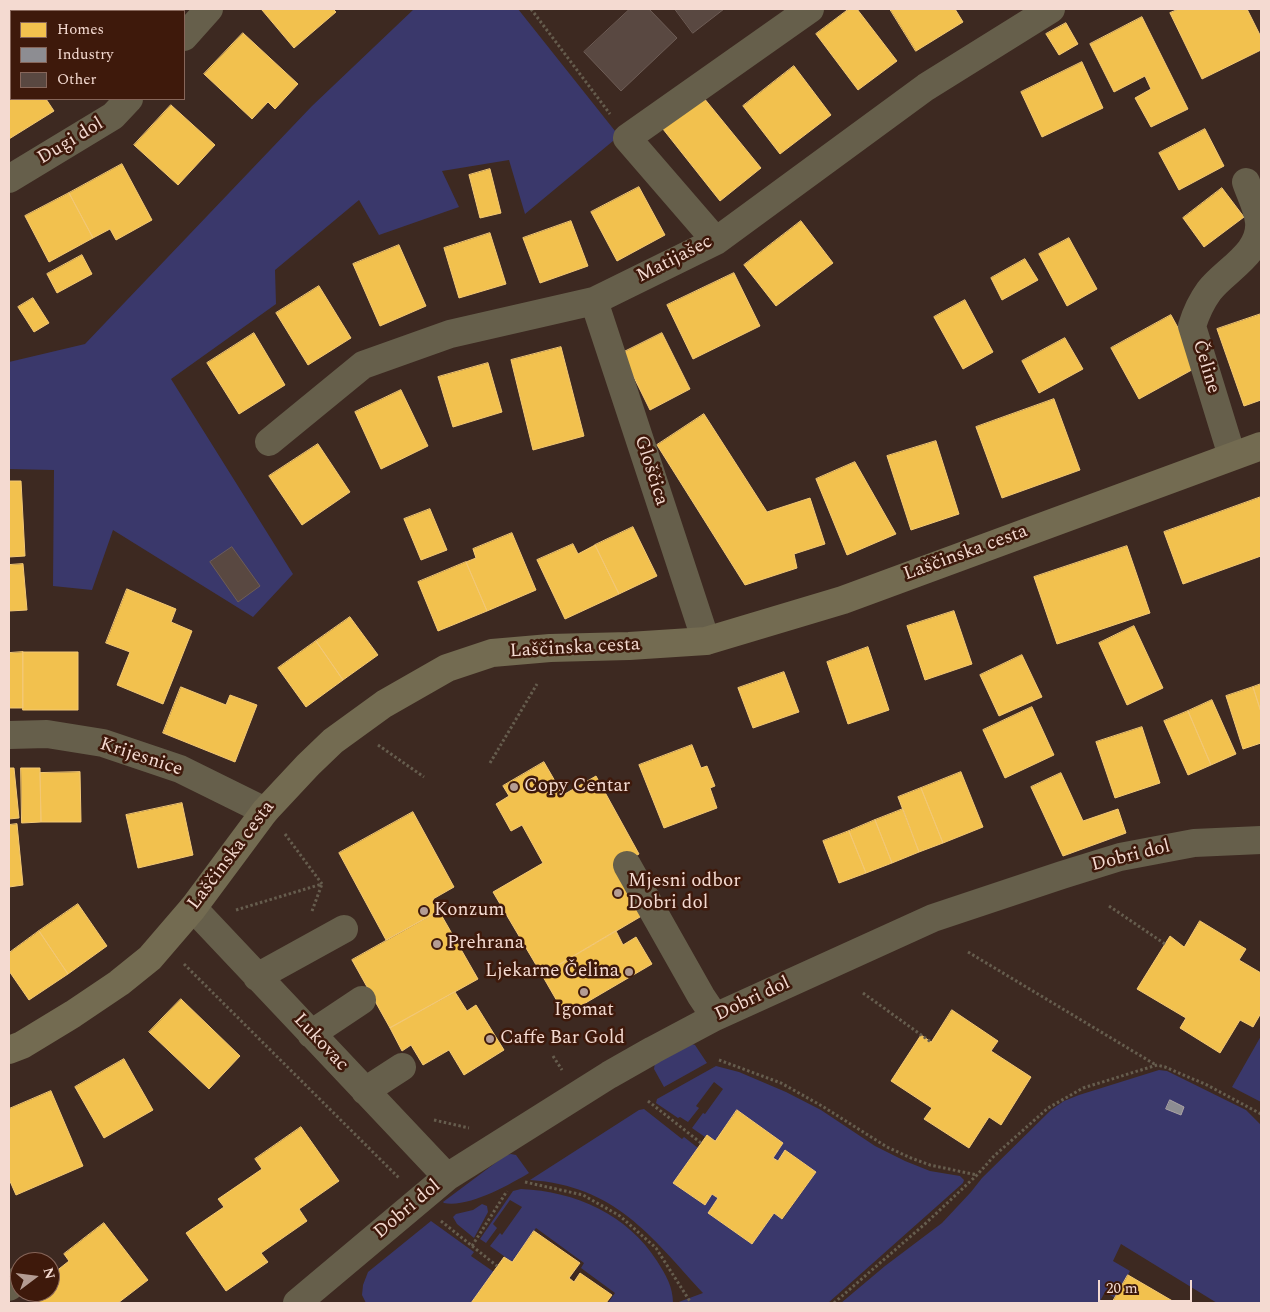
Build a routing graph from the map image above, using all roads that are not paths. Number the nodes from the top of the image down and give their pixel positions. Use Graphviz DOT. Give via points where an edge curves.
graph roads {
  1 [pos="209,9"];
  2 [pos="810,9"];
  3 [pos="1051,9"];
  4 [pos="185,36"];
  5 [pos="128,100"];
  6 [pos="9,178"];
  7 [pos="1246,182"];
  8 [pos="716,241"];
  9 [pos="594,301"];
  10 [pos="269,442"];
  11 [pos="1261,446"];
  12 [pos="1232,456"];
  13 [pos="706,641"];
  14 [pos="9,734"];
  15 [pos="273,820"];
  16 [pos="1261,840"];
  17 [pos="626,866"];
  18 [pos="193,908"];
  19 [pos="344,929"];
  20 [pos="258,977"];
  21 [pos="362,1000"];
  22 [pos="715,1017"];
  23 [pos="311,1034"];
  24 [pos="9,1050"];
  25 [pos="402,1067"];
  26 [pos="365,1091"];
  27 [pos="447,1178"];
  28 [pos="309,1300"];
  1 -- 4 [label="street"];
  2 -- 8 [label="street" via="627,138"];
  3 -- 8 [label="street, Matijašec" via="926,87"];
  5 -- 6 [label="street, Dugi dol" via="113,116"];
  7 -- 12 [label="street, Čeline" via="1259,222 1258,239 1209,291 1198,307 1192,326"];
  8 -- 9 [label="street, Matijašec"];
  9 -- 10 [label="street, Matijašec" via="450,334 363,365"];
  9 -- 13 [label="street, Gloščica"];
  11 -- 12 [label="main road, Laščinska cesta"];
  12 -- 13 [label="main road, Laščinska cesta" via="843,600"];
  13 -- 15 [label="main road, Laščinska cesta" via="492,653 446,668 384,704 333,741 301,771"];
  14 -- 15 [label="street, Krijesnice" via="47,734 103,743 180,769"];
  15 -- 18 [label="main road, Laščinska cesta"];
  16 -- 22 [label="street, Dobri dol" via="1194,843 1120,857 1062,875 933,918"];
  17 -- 22 [label="street"];
  18 -- 20 [label="street, Lukovac"];
  18 -- 24 [label="main road, Laščinska cesta" via="150,958 119,983 74,1014"];
  19 -- 20 [label="street"];
  20 -- 23 [label="street, Lukovac"];
  21 -- 23 [label="street"];
  22 -- 27 [label="street, Dobri dol" via="609,1075"];
  23 -- 26 [label="street, Lukovac"];
  25 -- 26 [label="street"];
  26 -- 27 [label="street, Lukovac"];
  27 -- 28 [label="street, Dobri dol"];
}
